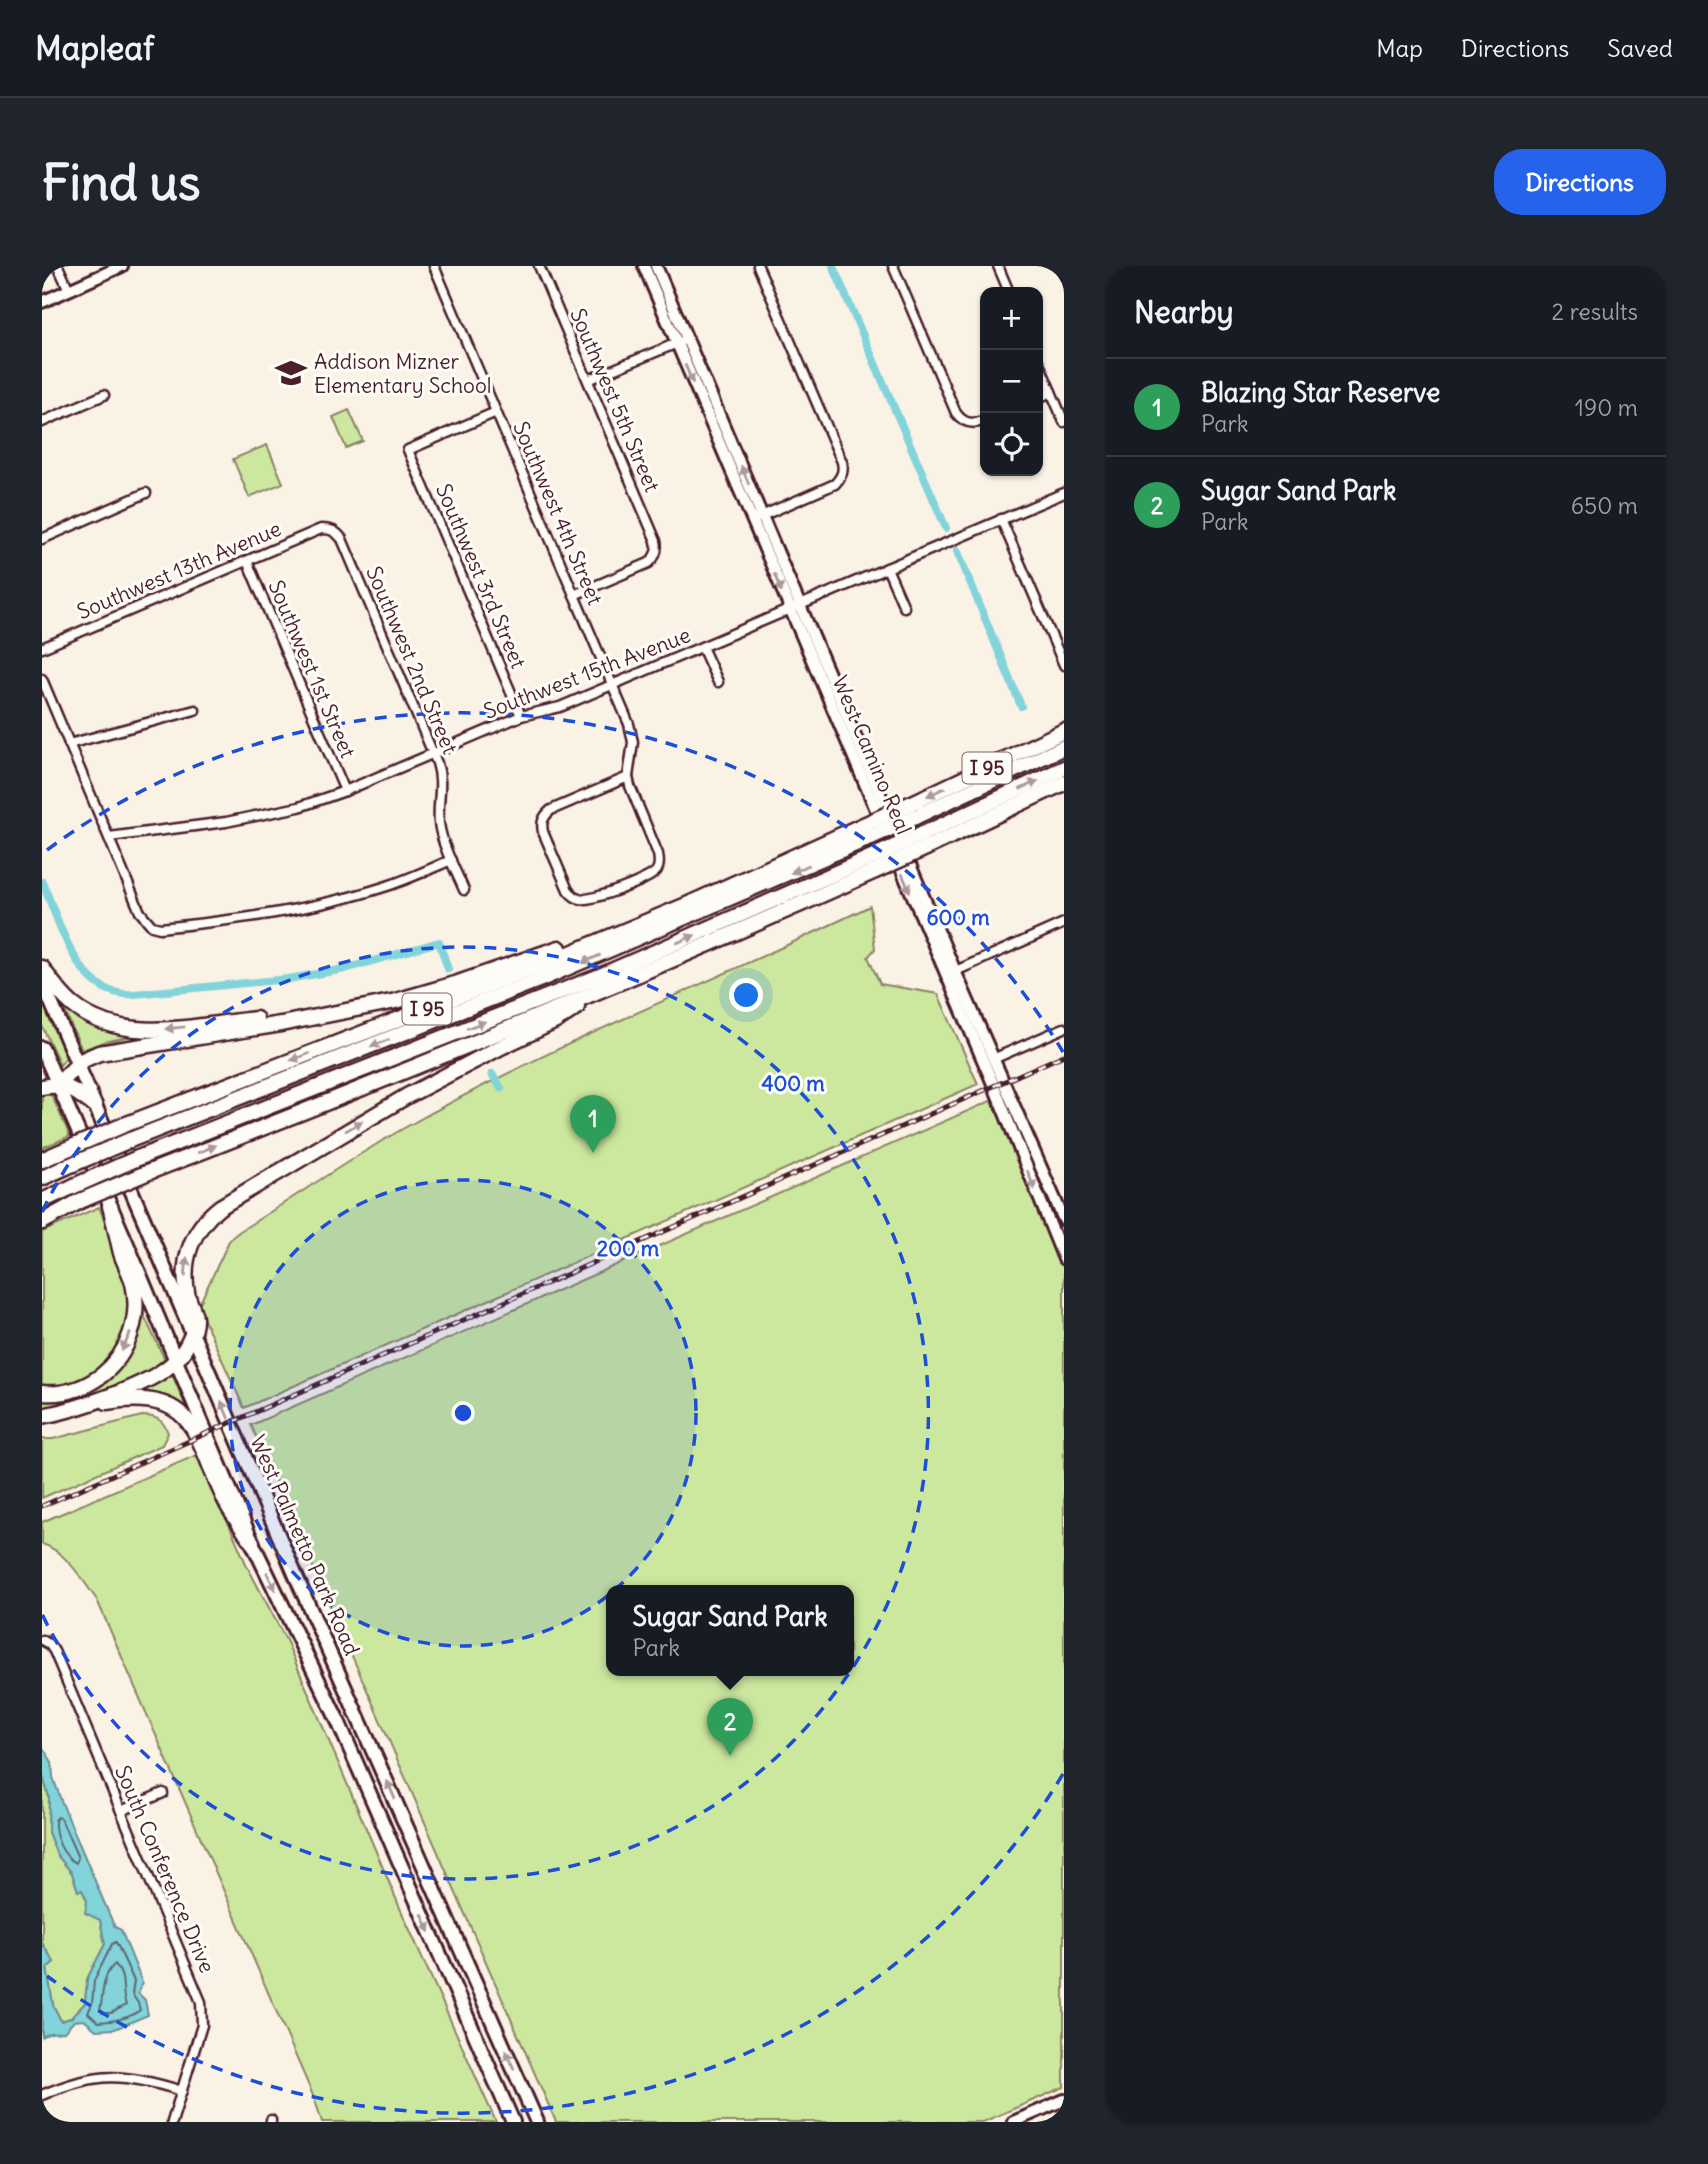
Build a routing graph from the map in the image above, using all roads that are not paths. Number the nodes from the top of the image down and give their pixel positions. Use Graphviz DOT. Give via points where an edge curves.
graph roads {
  1 [pos="58,266"];
  2 [pos="122,266"];
  3 [pos="434,266"];
  4 [pos="539,266"];
  5 [pos="643,266"];
  6 [pos="656,266"];
  7 [pos="758,266"];
  8 [pos="893,266"];
  9 [pos="998,266"];
  10 [pos="1007,287"];
  11 [pos="69,290"];
  12 [pos="42,302"];
  13 [pos="681,341"];
  14 [pos="1043,372"];
  15 [pos="588,380"];
  16 [pos="1051,392"];
  17 [pos="104,395"];
  18 [pos="1043,396"];
  19 [pos="496,412"];
  20 [pos="42,422"];
  21 [pos="980,422"];
  22 [pos="1064,422"];
  23 [pos="146,493"];
  24 [pos="1064,493"];
  25 [pos="757,518"];
  26 [pos="1001,519"];
  27 [pos="331,530"];
  28 [pos="42,539"];
  29 [pos="247,561"];
  30 [pos="887,568"];
  31 [pos="574,595"];
  32 [pos="904,607"];
  33 [pos="795,608"];
  34 [pos="702,647"];
  35 [pos="42,648"];
  36 [pos="1064,665"];
  37 [pos="42,679"];
  38 [pos="718,682"];
  39 [pos="612,685"];
  40 [pos="195,710"];
  41 [pos="521,716"];
  42 [pos="1064,731"];
  43 [pos="69,744"];
  44 [pos="1064,747"];
  45 [pos="433,754"];
  46 [pos="1064,768"];
  47 [pos="628,777"];
  48 [pos="1064,783"];
  49 [pos="345,791"];
  50 [pos="912,810"];
  51 [pos="860,835"];
  52 [pos="108,837"];
  53 [pos="925,841"];
  54 [pos="451,860"];
  55 [pos="873,865"];
  56 [pos="727,885"];
  57 [pos="464,890"];
  58 [pos="1064,923"];
  59 [pos="42,968"];
  60 [pos="950,973"];
  61 [pos="42,981"];
  62 [pos="605,988"];
  63 [pos="317,1017"];
  64 [pos="1064,1028"];
  65 [pos="42,1048"];
  66 [pos="993,1059"];
  67 [pos="77,1063"];
  68 [pos="58,1084"];
  69 [pos="42,1087"];
  70 [pos="95,1106"];
  71 [pos="42,1160"];
  72 [pos="63,1160"];
  73 [pos="42,1169"];
  74 [pos="42,1178"];
  75 [pos="80,1201"];
  76 [pos="42,1202"];
  77 [pos="110,1206"];
  78 [pos="42,1216"];
  79 [pos="1064,1220"];
  80 [pos="42,1222"];
  81 [pos="1064,1259"];
  82 [pos="192,1333"];
  83 [pos="176,1361"];
  84 [pos="42,1393"];
  85 [pos="75,1408"];
  86 [pos="42,1416"];
  87 [pos="252,1542"];
  88 [pos="42,1640"];
  89 [pos="163,1793"];
  90 [pos="121,1811"];
  91 [pos="418,1852"];
  92 [pos="399,1860"];
  93 [pos="182,2091"];
  94 [pos="42,2095"];
  95 [pos="1064,2100"];
  96 [pos="172,2122"];
  97 [pos="513,2122"];
  98 [pos="537,2122"];
  99 [pos="1013,2122"];
  1 -- 11 [label="street"];
  2 -- 11 [label="street"];
  3 -- 19 [label="street, Southwest 4th Street"];
  4 -- 15 [label="street, Southwest 5th Street"];
  5 -- 13 [label="street, West Camino Real"];
  6 -- 13 [label="street, West Camino Real"];
  7 -- 25 [label="street" via="842,462 842,473 835,484"];
  8 -- 21 [label="street" via="956,413 964,422"];
  9 -- 10 [label="street"];
  11 -- 12 [label="street"];
  13 -- 15 [label="street"];
  13 -- 25 [label="street, West Camino Real"];
  14 -- 16 [label="street"];
  15 -- 31 [label="street, Southwest 5th Street" via="657,548 649,563"];
  16 -- 18 [label="street"];
  16 -- 22 [label="street"];
  17 -- 20 [label="street"];
  19 -- 31 [label="street, Southwest 4th Street"];
  19 -- 41 [label="street, Southwest 3rd Street" via="408,450"];
  23 -- 28 [label="street"];
  24 -- 26 [label="street, Southwest 15th Avenue"];
  25 -- 33 [label="street, West Camino Real"];
  26 -- 30 [label="street, Southwest 15th Avenue"];
  26 -- 36 [label="street"];
  27 -- 29 [label="street, Southwest 13th Avenue" via="321,529"];
  27 -- 45 [label="street, Southwest 2nd Street" via="342,540"];
  29 -- 35 [label="street, Southwest 13th Avenue"];
  29 -- 49 [label="street, Southwest 1st Street"];
  30 -- 32 [label="street"];
  30 -- 33 [label="street, Southwest 15th Avenue"];
  31 -- 39 [label="street, Southwest 4th Street"];
  33 -- 34 [label="street, Southwest 15th Avenue"];
  33 -- 60 [label="street, West Camino Real"];
  34 -- 38 [label="street"];
  34 -- 39 [label="street, Southwest 15th Avenue"];
  37 -- 43 [label="street"];
  39 -- 41 [label="street, Southwest 15th Avenue" via="560,707"];
  39 -- 47 [label="street, Southwest 4th Street" via="632,733"];
  40 -- 43 [label="street"];
  41 -- 45 [label="street, Southwest 15th Avenue"];
  42 -- 50 [label="highway, I 95, one-way"];
  43 -- 52 [label="street"];
  44 -- 50 [label="highway"];
  45 -- 49 [label="street, Southwest 15th Avenue"];
  45 -- 54 [label="street, Southwest 2nd Street" via="441,779 440,826"];
  53 -- 46 [label="highway, one-way"];
  47 -- 47 [label="street" via="544,816 543,832 573,896 589,899 657,870 658,854"];
  48 -- 53 [label="highway, I 95"];
  49 -- 52 [label="street, Southwest 15th Avenue" via="252,818"];
  50 -- 51 [label="highway, I 95, bridge"];
  51 -- 56 [label="highway, I 95"];
  51 -- 72 [label="highway, one-way, bridge" via="562,971 130,1140"];
  52 -- 54 [label="street" via="140,912 148,924 160,928 242,919 379,889"];
  53 -- 55 [label="highway, I 95, bridge"];
  54 -- 57 [label="street, Southwest 2nd Street"];
  55 -- 62 [label="highway, I 95" via="762,922"];
  76 -- 55 [label="highway, one-way, bridge" via="138,1158"];
  56 -- 63 [label="highway" via="445,988"];
  56 -- 72 [label="highway, I 95, one-way, bridge" via="530,969 124,1125"];
  58 -- 60 [label="street"];
  63 -- 59 [label="highway, one-way" via="122,1028 80,1011"];
  60 -- 66 [label="street, West Camino Real"];
  60 -- 81 [label="street, West Camino Real, one-way"];
  61 -- 67 [label="main road, West Palmetto Park Road"];
  75 -- 62 [label="highway, I 95, one-way, bridge"];
  82 -- 62 [label="highway, one-way" via="195,1319 185,1265 197,1231 215,1211 363,1120 556,1021"];
  63 -- 67 [label="highway" via="110,1050"];
  64 -- 66 [label="street"];
  65 -- 68 [label="main road, West Palmetto Park Road"];
  66 -- 79 [label="street, West Camino Real"];
  67 -- 68 [label="highway"];
  67 -- 70 [label="main road, West Palmetto Park Road"];
  68 -- 69 [label="highway"];
  68 -- 70 [label="highway"];
  68 -- 77 [label="main road, West Palmetto Park Road"];
  70 -- 82 [label="main road, West Palmetto Park Road"];
  71 -- 72 [label="highway, I 95"];
  72 -- 73 [label="highway"];
  72 -- 74 [label="highway"];
  75 -- 78 [label="highway, I 95"];
  75 -- 80 [label="highway"];
  77 -- 83 [label="main road, West Palmetto Park Road"];
  77 -- 84 [label="highway, one-way" via="134,1290 131,1332 117,1360 95,1380 70,1391"];
  82 -- 83 [label="highway"];
  91 -- 82 [label="main road, West Palmetto Park Road, one-way"];
  83 -- 85 [label="highway" via="142,1382"];
  83 -- 87 [label="main road, West Palmetto Park Road"];
  85 -- 86 [label="highway"];
  85 -- 87 [label="highway" via="137,1399 155,1401 179,1413 195,1429 228,1506"];
  87 -- 92 [label="main road, West Palmetto Park Road, one-way"];
  88 -- 90 [label="street, South Conference Drive" via="54,1651"];
  89 -- 90 [label="street"];
  90 -- 93 [label="street, South Conference Drive" via="201,2002 202,2025"];
  91 -- 92 [label="main road"];
  98 -- 91 [label="main road, West Palmetto Park Road, one-way"];
  92 -- 97 [label="main road, West Palmetto Park Road, one-way"];
  93 -- 94 [label="street" via="143,2079 111,2076 72,2082"];
  93 -- 96 [label="street, South Conference Drive"];
  95 -- 99 [label="street"];
}
